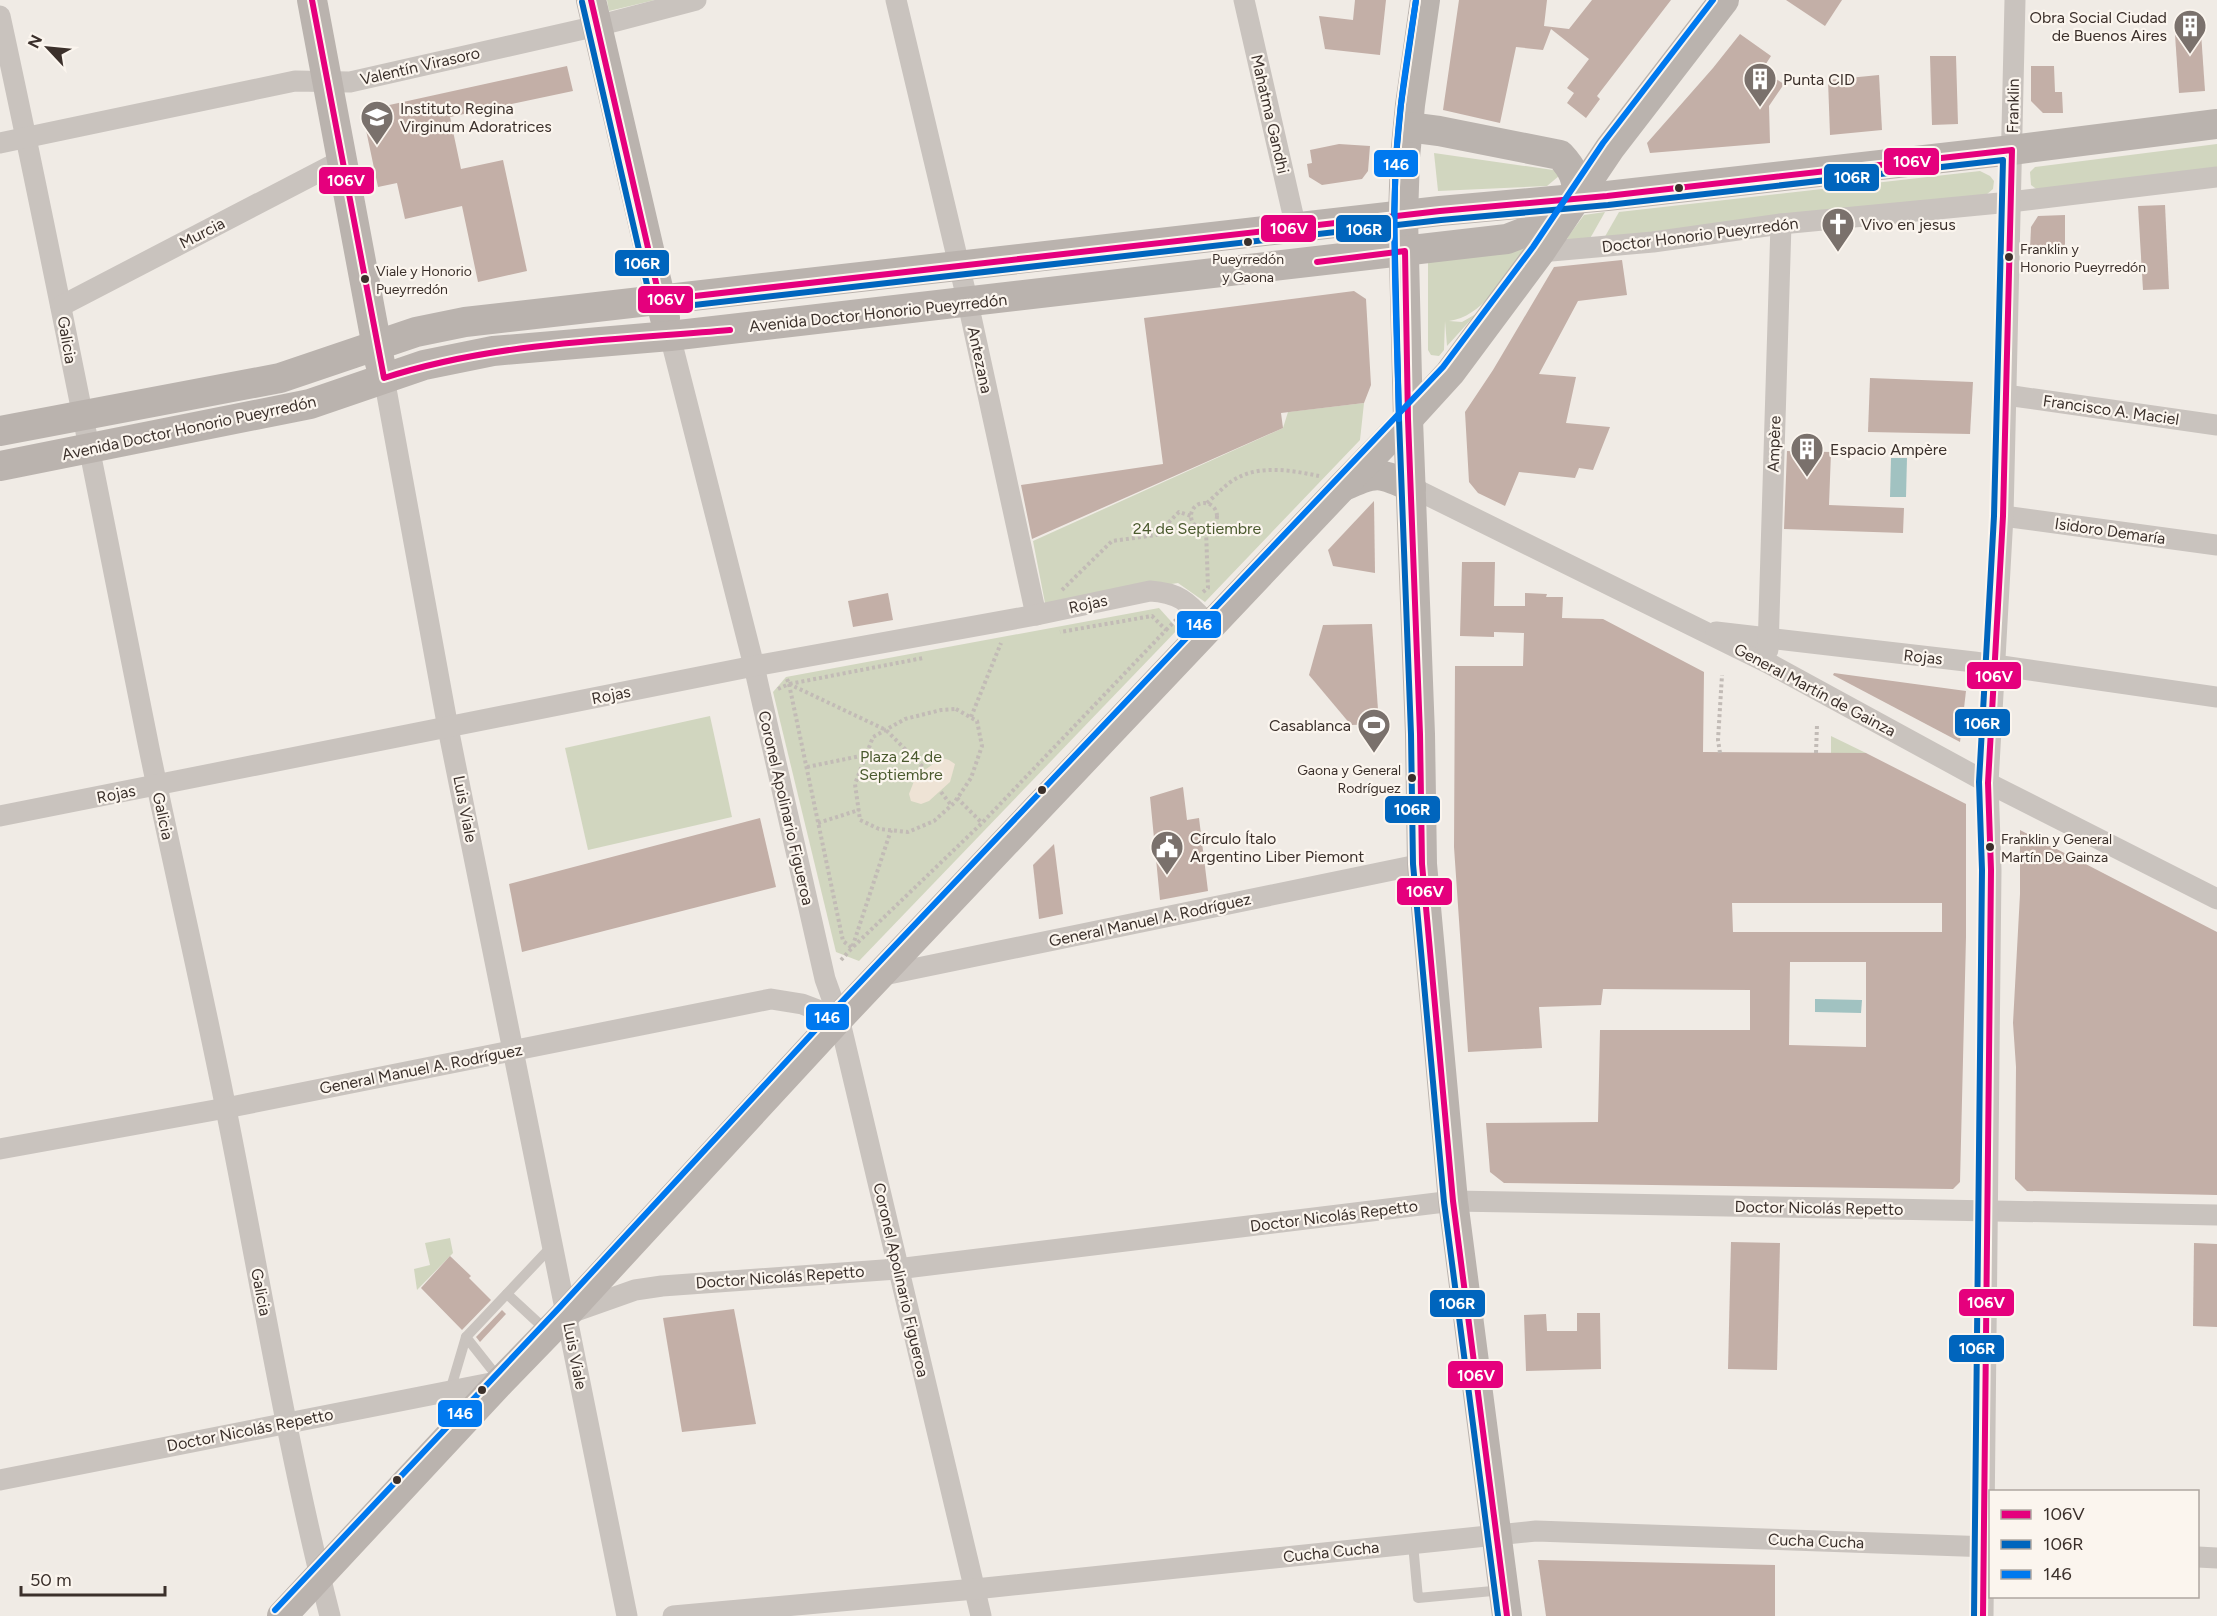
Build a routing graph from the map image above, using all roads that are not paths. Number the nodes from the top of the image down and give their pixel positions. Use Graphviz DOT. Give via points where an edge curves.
graph roads {
  1 [pos="312,0"];
  2 [pos="696,0"];
  3 [pos="896,0"];
  4 [pos="1244,0"];
  5 [pos="1425,0"];
  6 [pos="1724,0"];
  7 [pos="2015,0"];
  8 [pos="594,13"];
  9 [pos="0,15"];
  10 [pos="328,80"];
  11 [pos="2217,124"];
  12 [pos="1408,127"];
  13 [pos="26,137"];
  14 [pos="0,143"];
  15 [pos="2012,150"];
  16 [pos="342,160"];
  17 [pos="2217,177"];
  18 [pos="1576,199"];
  19 [pos="2010,202"];
  20 [pos="1404,216"];
  21 [pos="1781,224"];
  22 [pos="1296,228"];
  23 [pos="1405,251"];
  24 [pos="1540,252"];
  25 [pos="959,266"];
  26 [pos="660,300"];
  27 [pos="968,303"];
  28 [pos="61,306"];
  29 [pos="670,336"];
  30 [pos="376,344"];
  31 [pos="384,378"];
  32 [pos="2006,395"];
  33 [pos="81,415"];
  34 [pos="1408,419"];
  35 [pos="2217,425"];
  36 [pos="0,431"];
  37 [pos="88,448"];
  38 [pos="0,466"];
  39 [pos="1335,482"];
  40 [pos="1411,487"];
  41 [pos="2003,516"];
  42 [pos="2217,545"];
  43 [pos="1036,615"];
  44 [pos="1210,626"];
  45 [pos="1700,631"];
  46 [pos="1768,637"];
  47 [pos="1768,663"];
  48 [pos="754,666"];
  49 [pos="1996,666"];
  50 [pos="2217,697"];
  51 [pos="448,728"];
  52 [pos="1988,783"];
  53 [pos="157,786"];
  54 [pos="0,816"];
  55 [pos="1422,864"];
  56 [pos="2217,899"];
  57 [pos="879,976"];
  58 [pos="839,1018"];
  59 [pos="514,1050"];
  60 [pos="226,1108"];
  61 [pos="0,1149"];
  62 [pos="1453,1201"];
  63 [pos="1987,1211"];
  64 [pos="2217,1215"];
  65 [pos="553,1246"];
  66 [pos="897,1269"];
  67 [pos="507,1294"];
  68 [pos="557,1323"];
  69 [pos="466,1337"];
  70 [pos="501,1380"];
  71 [pos="450,1390"];
  72 [pos="286,1423"];
  73 [pos="0,1480"];
  74 [pos="1496,1536"];
  75 [pos="1413,1544"];
  76 [pos="1987,1546"];
  77 [pos="2199,1557"];
  78 [pos="2217,1558"];
  79 [pos="320,1575"];
  80 [pos="975,1589"];
  81 [pos="1505,1603"];
  82 [pos="282,1616"];
  83 [pos="330,1616"];
  84 [pos="627,1616"];
  85 [pos="673,1616"];
  86 [pos="981,1616"];
  87 [pos="1983,1616"];
  1 -- 10 [label="main road, Luis Viale"];
  2 -- 8 [label="street, Valentín Virasoro"];
  3 -- 25 [label="street, Antezana"];
  4 -- 22 [label="street, Mahatma Gandhi"];
  5 -- 12 [label="main road"];
  6 -- 18 [label="main road" via="1610,148"];
  7 -- 15 [label="street, Franklin"];
  8 -- 10 [label="street, Valentín Virasoro" via="350,82"];
  8 -- 26 [label="main road, Coronel Apolinario Figueroa"];
  9 -- 13 [label="street, Galicia"];
  10 -- 13 [label="street, Valentín Virasoro" via="295,81"];
  10 -- 16 [label="main road, Luis Viale"];
  11 -- 15 [label="main road, Avenida Doctor Honorio Pueyrredón"];
  12 -- 18 [label="main road" via="1560,155 1575,175"];
  12 -- 20 [label="main road"];
  13 -- 14 [label="street, Valentín Virasoro"];
  13 -- 28 [label="street, Galicia"];
  15 -- 18 [label="main road, Avenida Doctor Honorio Pueyrredón"];
  15 -- 19 [label="street, Franklin"];
  16 -- 28 [label="street, Murcia"];
  16 -- 30 [label="main road, Luis Viale"];
  17 -- 19 [label="street, Doctor Honorio Pueyrredón"];
  18 -- 20 [label="main road, Avenida Doctor Honorio Pueyrredón"];
  18 -- 23 [label="main road, Avenida Doctor Honorio Pueyrredón" via="1559,215 1507,239"];
  18 -- 24 [label="main road"];
  19 -- 21 [label="street, Doctor Honorio Pueyrredón"];
  19 -- 32 [label="street, Franklin"];
  20 -- 22 [label="main road, Avenida Doctor Honorio Pueyrredón"];
  20 -- 23 [label="main road"];
  21 -- 24 [label="street, Doctor Honorio Pueyrredón"];
  21 -- 46 [label="street, Ampère"];
  22 -- 25 [label="main road, Avenida Doctor Honorio Pueyrredón"];
  23 -- 27 [label="main road, Avenida Doctor Honorio Pueyrredón"];
  23 -- 34 [label="main road"];
  24 -- 34 [label="main road" via="1450,372"];
  25 -- 26 [label="main road, Avenida Doctor Honorio Pueyrredón"];
  25 -- 27 [label="street, Antezana"];
  26 -- 29 [label="main road, Coronel Apolinario Figueroa"];
  26 -- 30 [label="main road, Avenida Doctor Honorio Pueyrredón" via="465,322"];
  27 -- 29 [label="main road, Avenida Doctor Honorio Pueyrredón"];
  27 -- 43 [label="street, Antezana"];
  28 -- 33 [label="street, Galicia"];
  29 -- 31 [label="main road, Avenida Doctor Honorio Pueyrredón" via="493,351"];
  29 -- 48 [label="street, Coronel Apolinario Figueroa"];
  30 -- 31 [label="main road, Luis Viale"];
  30 -- 33 [label="main road, Avenida Doctor Honorio Pueyrredón" via="280,378"];
  31 -- 37 [label="main road, Avenida Doctor Honorio Pueyrredón" via="310,404"];
  31 -- 51 [label="street, Luis Viale"];
  32 -- 35 [label="street, Francisco A. Maciel"];
  32 -- 41 [label="street, Franklin"];
  33 -- 36 [label="main road, Avenida Doctor Honorio Pueyrredón"];
  33 -- 37 [label="street, Galicia"];
  34 -- 39 [label="main road"];
  34 -- 40 [label="main road"];
  37 -- 38 [label="main road, Avenida Doctor Honorio Pueyrredón"];
  37 -- 53 [label="street, Galicia"];
  39 -- 40 [label="main road" via="1373,474 1389,476"];
  39 -- 44 [label="main road"];
  40 -- 45 [label="street, General Martín de Gainza"];
  40 -- 55 [label="main road"];
  41 -- 42 [label="street, Isidoro Demaría"];
  41 -- 49 [label="street, Franklin"];
  43 -- 44 [label="street, Rojas" via="1150,591 1168,592 1184,600"];
  43 -- 48 [label="street, Rojas"];
  44 -- 57 [label="main road"];
  45 -- 46 [label="street, Rojas"];
  45 -- 47 [label="street, General Martín de Gainza"];
  46 -- 47 [label="street, Ampère"];
  46 -- 49 [label="street, Rojas"];
  47 -- 52 [label="street, General Martín de Gainza"];
  48 -- 51 [label="street, Rojas"];
  48 -- 58 [label="street, Coronel Apolinario Figueroa" via="825,979"];
  49 -- 50 [label="street, Rojas"];
  49 -- 52 [label="street, Franklin"];
  51 -- 53 [label="street, Rojas"];
  51 -- 59 [label="street, Luis Viale"];
  52 -- 56 [label="street, General Martín de Gainza"];
  52 -- 63 [label="street, Franklin" via="1991,870"];
  53 -- 54 [label="street, Rojas"];
  53 -- 60 [label="street, Galicia"];
  55 -- 57 [label="street, General Manuel A. Rodríguez"];
  55 -- 62 [label="main road"];
  57 -- 58 [label="main road"];
  58 -- 59 [label="street, General Manuel A. Rodríguez" via="802,1004 771,999"];
  58 -- 66 [label="street, Coronel Apolinario Figueroa"];
  58 -- 68 [label="main road"];
  59 -- 60 [label="street, General Manuel A. Rodríguez"];
  59 -- 65 [label="street, Luis Viale"];
  60 -- 61 [label="street, General Manuel A. Rodríguez"];
  60 -- 72 [label="street, Galicia"];
  62 -- 63 [label="street, Doctor Nicolás Repetto"];
  62 -- 66 [label="street, Doctor Nicolás Repetto"];
  62 -- 74 [label="main road"];
  63 -- 64 [label="street, Doctor Nicolás Repetto"];
  63 -- 76 [label="street, Franklin"];
  65 -- 67 [label="lane"];
  65 -- 68 [label="street, Luis Viale"];
  66 -- 68 [label="street, Doctor Nicolás Repetto" via="635,1290"];
  66 -- 80 [label="street, Coronel Apolinario Figueroa"];
  67 -- 68 [label="lane"];
  67 -- 69 [label="lane"];
  68 -- 70 [label="main road"];
  68 -- 84 [label="street, Luis Viale"];
  69 -- 70 [label="lane"];
  69 -- 71 [label="lane"];
  70 -- 71 [label="street, Doctor Nicolás Repetto"];
  70 -- 79 [label="main road"];
  71 -- 72 [label="street, Doctor Nicolás Repetto"];
  72 -- 73 [label="street, Doctor Nicolás Repetto"];
  72 -- 79 [label="street, Galicia"];
  74 -- 75 [label="street, Cucha Cucha"];
  74 -- 76 [label="street, Cucha Cucha" via="1536,1531"];
  74 -- 81 [label="main road"];
  75 -- 80 [label="street, Cucha Cucha"];
  75 -- 81 [label="lane" via="1418,1598"];
  76 -- 87 [label="street, Franklin"];
  77 -- 78 [label="street"];
  79 -- 82 [label="main road"];
  79 -- 83 [label="street, Galicia"];
  80 -- 85 [label="street, Cucha Cucha"];
  80 -- 86 [label="street, Coronel Apolinario Figueroa"];
}
